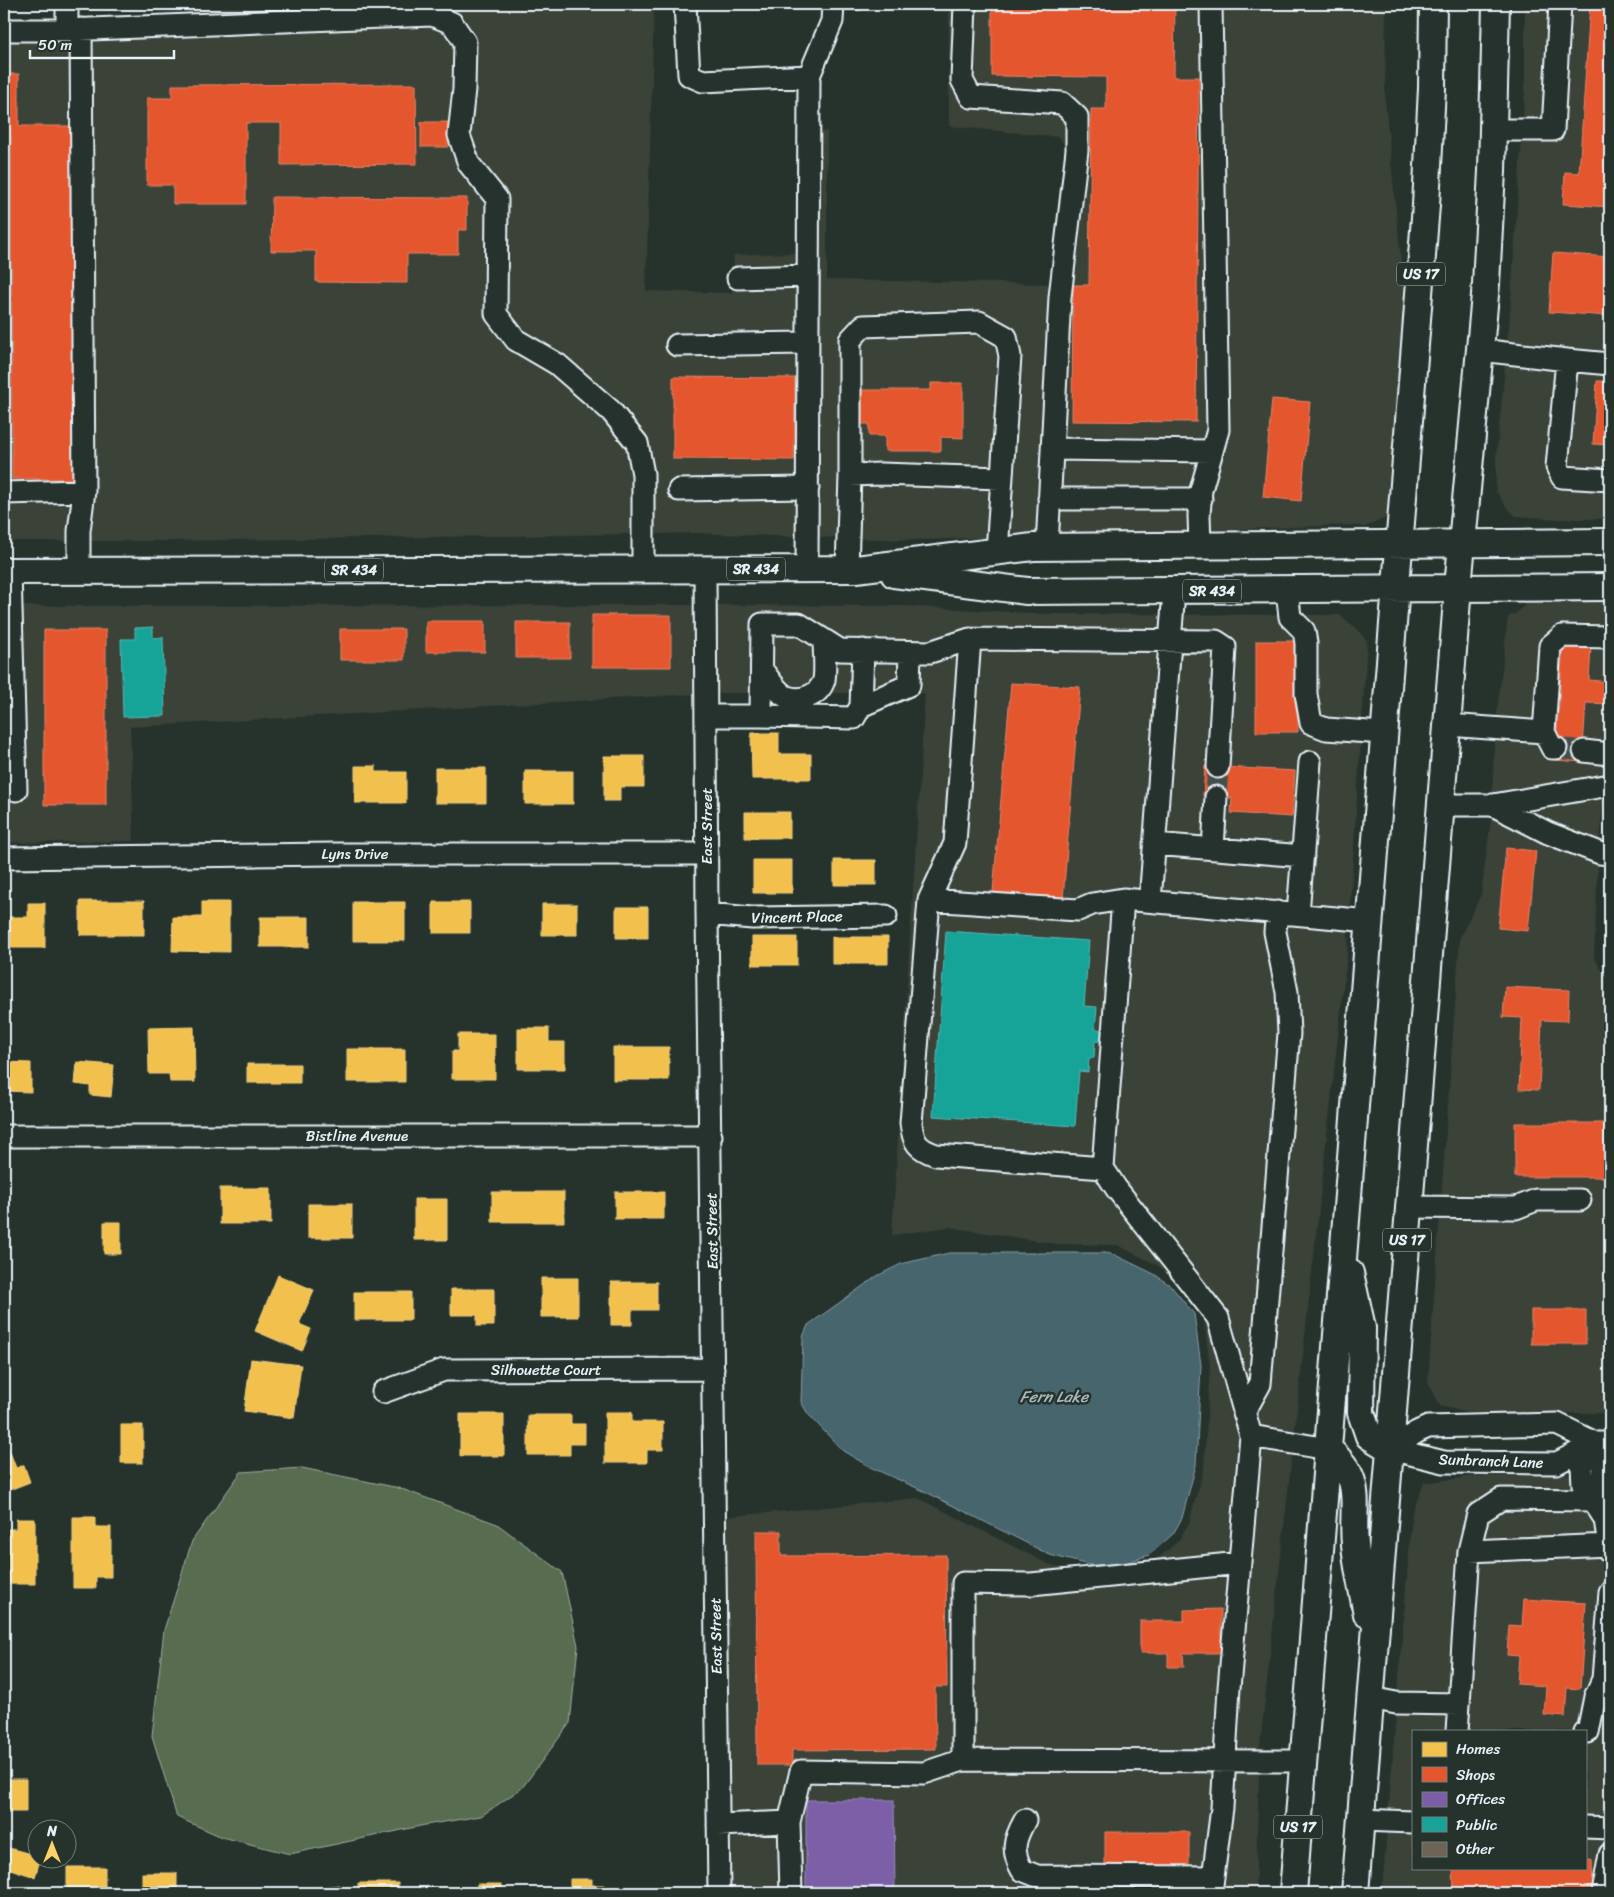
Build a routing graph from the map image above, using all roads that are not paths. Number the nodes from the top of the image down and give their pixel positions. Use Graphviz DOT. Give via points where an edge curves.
graph roads {
  1 [pos="67,4"];
  2 [pos="685,4"];
  3 [pos="833,4"];
  4 [pos="964,4"];
  5 [pos="1211,4"];
  6 [pos="1433,4"];
  7 [pos="1478,4"];
  8 [pos="1496,4"];
  9 [pos="1560,4"];
  10 [pos="74,29"];
  11 [pos="4,30"];
  12 [pos="1496,45"];
  13 [pos="809,76"];
  14 [pos="1493,130"];
  15 [pos="808,276"];
  16 [pos="738,278"];
  17 [pos="808,343"];
  18 [pos="677,345"];
  19 [pos="1480,350"];
  20 [pos="1567,360"];
  21 [pos="1610,364"];
  22 [pos="1052,449"];
  23 [pos="1212,452"];
  24 [pos="850,475"];
  25 [pos="1001,478"];
  26 [pos="1610,480"];
  27 [pos="808,488"];
  28 [pos="679,490"];
  29 [pos="84,491"];
  30 [pos="4,493"];
  31 [pos="1049,499"];
  32 [pos="1200,499"];
  33 [pos="1462,542"];
  34 [pos="1610,542"];
  35 [pos="1399,543"];
  36 [pos="1200,545"];
  37 [pos="1047,547"];
  38 [pos="997,552"];
  39 [pos="643,569"];
  40 [pos="705,569"];
  41 [pos="808,569"];
  42 [pos="852,569"];
  43 [pos="7,571"];
  44 [pos="79,571"];
  45 [pos="1458,587"];
  46 [pos="1610,587"];
  47 [pos="1396,588"];
  48 [pos="1287,590"];
  49 [pos="1174,591"];
  50 [pos="1610,637"];
  51 [pos="824,640"];
  52 [pos="970,640"];
  53 [pos="1171,640"];
  54 [pos="863,650"];
  55 [pos="910,652"];
  56 [pos="762,670"];
  57 [pos="861,706"];
  58 [pos="706,716"];
  59 [pos="761,716"];
  60 [pos="1448,725"];
  61 [pos="1384,733"];
  62 [pos="1584,751"];
  63 [pos="1610,754"];
  64 [pos="1310,762"];
  65 [pos="1218,767"];
  66 [pos="1610,785"];
  67 [pos="16,790"];
  68 [pos="1216,796"];
  69 [pos="1442,805"];
  70 [pos="1493,805"];
  71 [pos="1154,844"];
  72 [pos="1213,849"];
  73 [pos="707,854"];
  74 [pos="1610,854"];
  75 [pos="1303,856"];
  76 [pos="4,858"];
  77 [pos="1123,899"];
  78 [pos="929,900"];
  79 [pos="1150,901"];
  80 [pos="1277,912"];
  81 [pos="707,914"];
  82 [pos="1298,914"];
  83 [pos="886,916"];
  84 [pos="1370,922"];
  85 [pos="4,1136"];
  86 [pos="711,1136"];
  87 [pos="1103,1168"];
  88 [pos="1580,1200"];
  89 [pos="1409,1207"];
  90 [pos="1344,1245"];
  91 [pos="713,1369"];
  92 [pos="383,1392"];
  93 [pos="1244,1413"];
  94 [pos="1251,1436"];
  95 [pos="1603,1443"];
  96 [pos="1328,1449"];
  97 [pos="1390,1449"];
  98 [pos="1593,1500"];
  99 [pos="1610,1549"];
  100 [pos="1470,1552"];
  101 [pos="1240,1563"];
  102 [pos="1610,1592"];
  103 [pos="1374,1652"];
  104 [pos="1370,1698"];
  105 [pos="1459,1704"];
  106 [pos="1457,1730"];
  107 [pos="1586,1732"];
  108 [pos="963,1760"];
  109 [pos="1225,1760"];
  110 [pos="1303,1761"];
  111 [pos="1025,1820"];
  112 [pos="1360,1820"];
  113 [pos="789,1822"];
  114 [pos="1412,1822"];
  115 [pos="718,1825"];
  116 [pos="1586,1827"];
  117 [pos="1610,1828"];
  118 [pos="1610,1854"];
  119 [pos="1212,1885"];
  120 [pos="719,1893"];
  121 [pos="791,1893"];
  122 [pos="1293,1893"];
  123 [pos="1355,1893"];
  124 [pos="1603,1893"];
  1 -- 10 [label="street"];
  2 -- 13 [label="street" via="689,75 703,82"];
  3 -- 13 [label="street" via="832,21"];
  4 -- 22 [label="street" via="962,80 971,97 1062,104 1077,117 1077,150 1060,297"];
  5 -- 23 [label="street" via="1218,389 1218,430"];
  6 -- 35 [label="main road, US 17" via="1426,205"];
  7 -- 12 [label="main road"];
  8 -- 12 [label="main road, US 17"];
  9 -- 14 [label="street" via="1553,130"];
  10 -- 11 [label="street"];
  10 -- 29 [label="street"];
  10 -- 39 [label="street" via="432,15 452,23 465,42 459,135 470,164 497,199 496,314 516,340 557,364 611,411 637,444 643,474"];
  12 -- 14 [label="main road, US 17"];
  13 -- 15 [label="street"];
  14 -- 19 [label="main road, US 17"];
  15 -- 16 [label="street"];
  15 -- 17 [label="street"];
  17 -- 18 [label="street"];
  17 -- 27 [label="street"];
  19 -- 20 [label="street"];
  19 -- 33 [label="main road, US 17"];
  20 -- 21 [label="street"];
  20 -- 26 [label="street" via="1557,467 1562,477"];
  22 -- 23 [label="street"];
  22 -- 31 [label="street"];
  23 -- 32 [label="street"];
  24 -- 25 [label="street"];
  24 -- 25 [label="street" via="850,340 862,326 979,322 1006,337 1010,356"];
  24 -- 42 [label="street"];
  25 -- 38 [label="street"];
  27 -- 28 [label="street"];
  27 -- 41 [label="street"];
  29 -- 30 [label="street"];
  29 -- 44 [label="street"];
  31 -- 32 [label="street"];
  31 -- 37 [label="street"];
  32 -- 36 [label="street"];
  33 -- 34 [label="main road, SR 434"];
  33 -- 35 [label="main road, SR 434"];
  33 -- 45 [label="main road, US 17"];
  35 -- 36 [label="main road, SR 434"];
  35 -- 47 [label="main road, US 17"];
  36 -- 37 [label="main road, SR 434"];
  37 -- 38 [label="main road, SR 434"];
  38 -- 42 [label="main road, SR 434"];
  39 -- 40 [label="main road, SR 434"];
  39 -- 44 [label="main road, SR 434"];
  40 -- 41 [label="main road, SR 434"];
  40 -- 58 [label="street, East Street"];
  41 -- 42 [label="main road, SR 434"];
  42 -- 49 [label="main road, SR 434" via="1028,591"];
  43 -- 44 [label="main road, SR 434"];
  43 -- 67 [label="street"];
  45 -- 46 [label="main road, SR 434"];
  45 -- 47 [label="main road, SR 434"];
  45 -- 60 [label="main road, US 17"];
  47 -- 48 [label="main road, SR 434"];
  47 -- 61 [label="main road, US 17"];
  48 -- 49 [label="main road, SR 434"];
  48 -- 61 [label="street" via="1290,616 1304,631 1306,694 1311,723 1326,729"];
  49 -- 53 [label="street"];
  50 -- 60 [label="street" via="1562,636 1550,646 1550,740"];
  51 -- 54 [label="street" via="840,650"];
  51 -- 56 [label="street" via="799,624 762,624"];
  51 -- 56 [label="street" via="824,680 816,694 805,698 787,697 777,690"];
  52 -- 53 [label="street"];
  52 -- 55 [label="street" via="930,652"];
  52 -- 78 [label="street" via="955,843"];
  53 -- 65 [label="street" via="1216,641 1225,647"];
  53 -- 71 [label="street"];
  54 -- 55 [label="street"];
  54 -- 57 [label="street"];
  55 -- 57 [label="street" via="910,685"];
  56 -- 59 [label="street"];
  57 -- 59 [label="street" via="854,718"];
  58 -- 59 [label="street"];
  58 -- 73 [label="street, East Street"];
  60 -- 69 [label="main road, US 17"];
  61 -- 84 [label="main road, US 17"];
  62 -- 63 [label="street"];
  64 -- 75 [label="street"];
  66 -- 70 [label="street"];
  68 -- 72 [label="street"];
  69 -- 70 [label="street"];
  69 -- 89 [label="main road, US 17"];
  70 -- 74 [label="street" via="1548,832"];
  71 -- 72 [label="street"];
  71 -- 79 [label="street"];
  72 -- 75 [label="street"];
  73 -- 76 [label="street, Lyns Drive"];
  73 -- 81 [label="street, East Street"];
  75 -- 82 [label="street"];
  77 -- 78 [label="street" via="1092,904 1078,910"];
  77 -- 79 [label="street"];
  77 -- 87 [label="street"];
  78 -- 87 [label="street" via="911,1124 916,1144 936,1155"];
  79 -- 80 [label="street"];
  80 -- 82 [label="street"];
  80 -- 93 [label="street" via="1275,932 1287,992 1289,1033 1260,1384"];
  81 -- 83 [label="street, Vincent Place" via="752,918"];
  81 -- 86 [label="street, East Street"];
  82 -- 84 [label="street"];
  84 -- 90 [label="main road, US 17"];
  85 -- 86 [label="street, Bistline Avenue"];
  86 -- 91 [label="street, East Street"];
  87 -- 93 [label="street" via="1218,1318"];
  88 -- 89 [label="street" via="1536,1200 1516,1208"];
  89 -- 97 [label="main road, US 17"];
  90 -- 96 [label="main road, US 17"];
  90 -- 97 [label="main road" via="1362,1328 1361,1413 1369,1436"];
  91 -- 92 [label="street, Silhouette Court" via="444,1370"];
  91 -- 115 [label="street, East Street"];
  93 -- 94 [label="street"];
  94 -- 96 [label="street"];
  94 -- 101 [label="street"];
  95 -- 97 [label="street, Sunbranch Lane" via="1557,1462 1444,1462"];
  95 -- 97 [label="street" via="1557,1424 1428,1427"];
  95 -- 98 [label="street" via="1604,1482"];
  96 -- 103 [label="main road" via="1341,1460 1352,1477 1355,1489 1355,1544"];
  96 -- 110 [label="main road, US 17"];
  97 -- 103 [label="main road, US 17"];
  98 -- 99 [label="street" via="1605,1519"];
  98 -- 100 [label="street" via="1501,1499 1478,1514"];
  99 -- 100 [label="street"];
  100 -- 105 [label="street"];
  101 -- 108 [label="street" via="1050,1583 963,1583"];
  101 -- 109 [label="street"];
  102 -- 107 [label="street" via="1604,1679 1595,1697"];
  103 -- 104 [label="main road, US 17"];
  104 -- 105 [label="street"];
  104 -- 112 [label="main road, US 17"];
  105 -- 106 [label="street"];
  108 -- 109 [label="street"];
  108 -- 113 [label="street" via="924,1773 801,1771"];
  109 -- 110 [label="street"];
  109 -- 119 [label="street"];
  110 -- 122 [label="main road, US 17"];
  111 -- 119 [label="street" via="1016,1837 1015,1857 1022,1870 1037,1876"];
  112 -- 114 [label="street"];
  112 -- 123 [label="main road, US 17"];
  113 -- 115 [label="street"];
  113 -- 121 [label="street"];
  115 -- 120 [label="street, East Street"];
  116 -- 117 [label="street"];
  118 -- 124 [label="street"];
}
